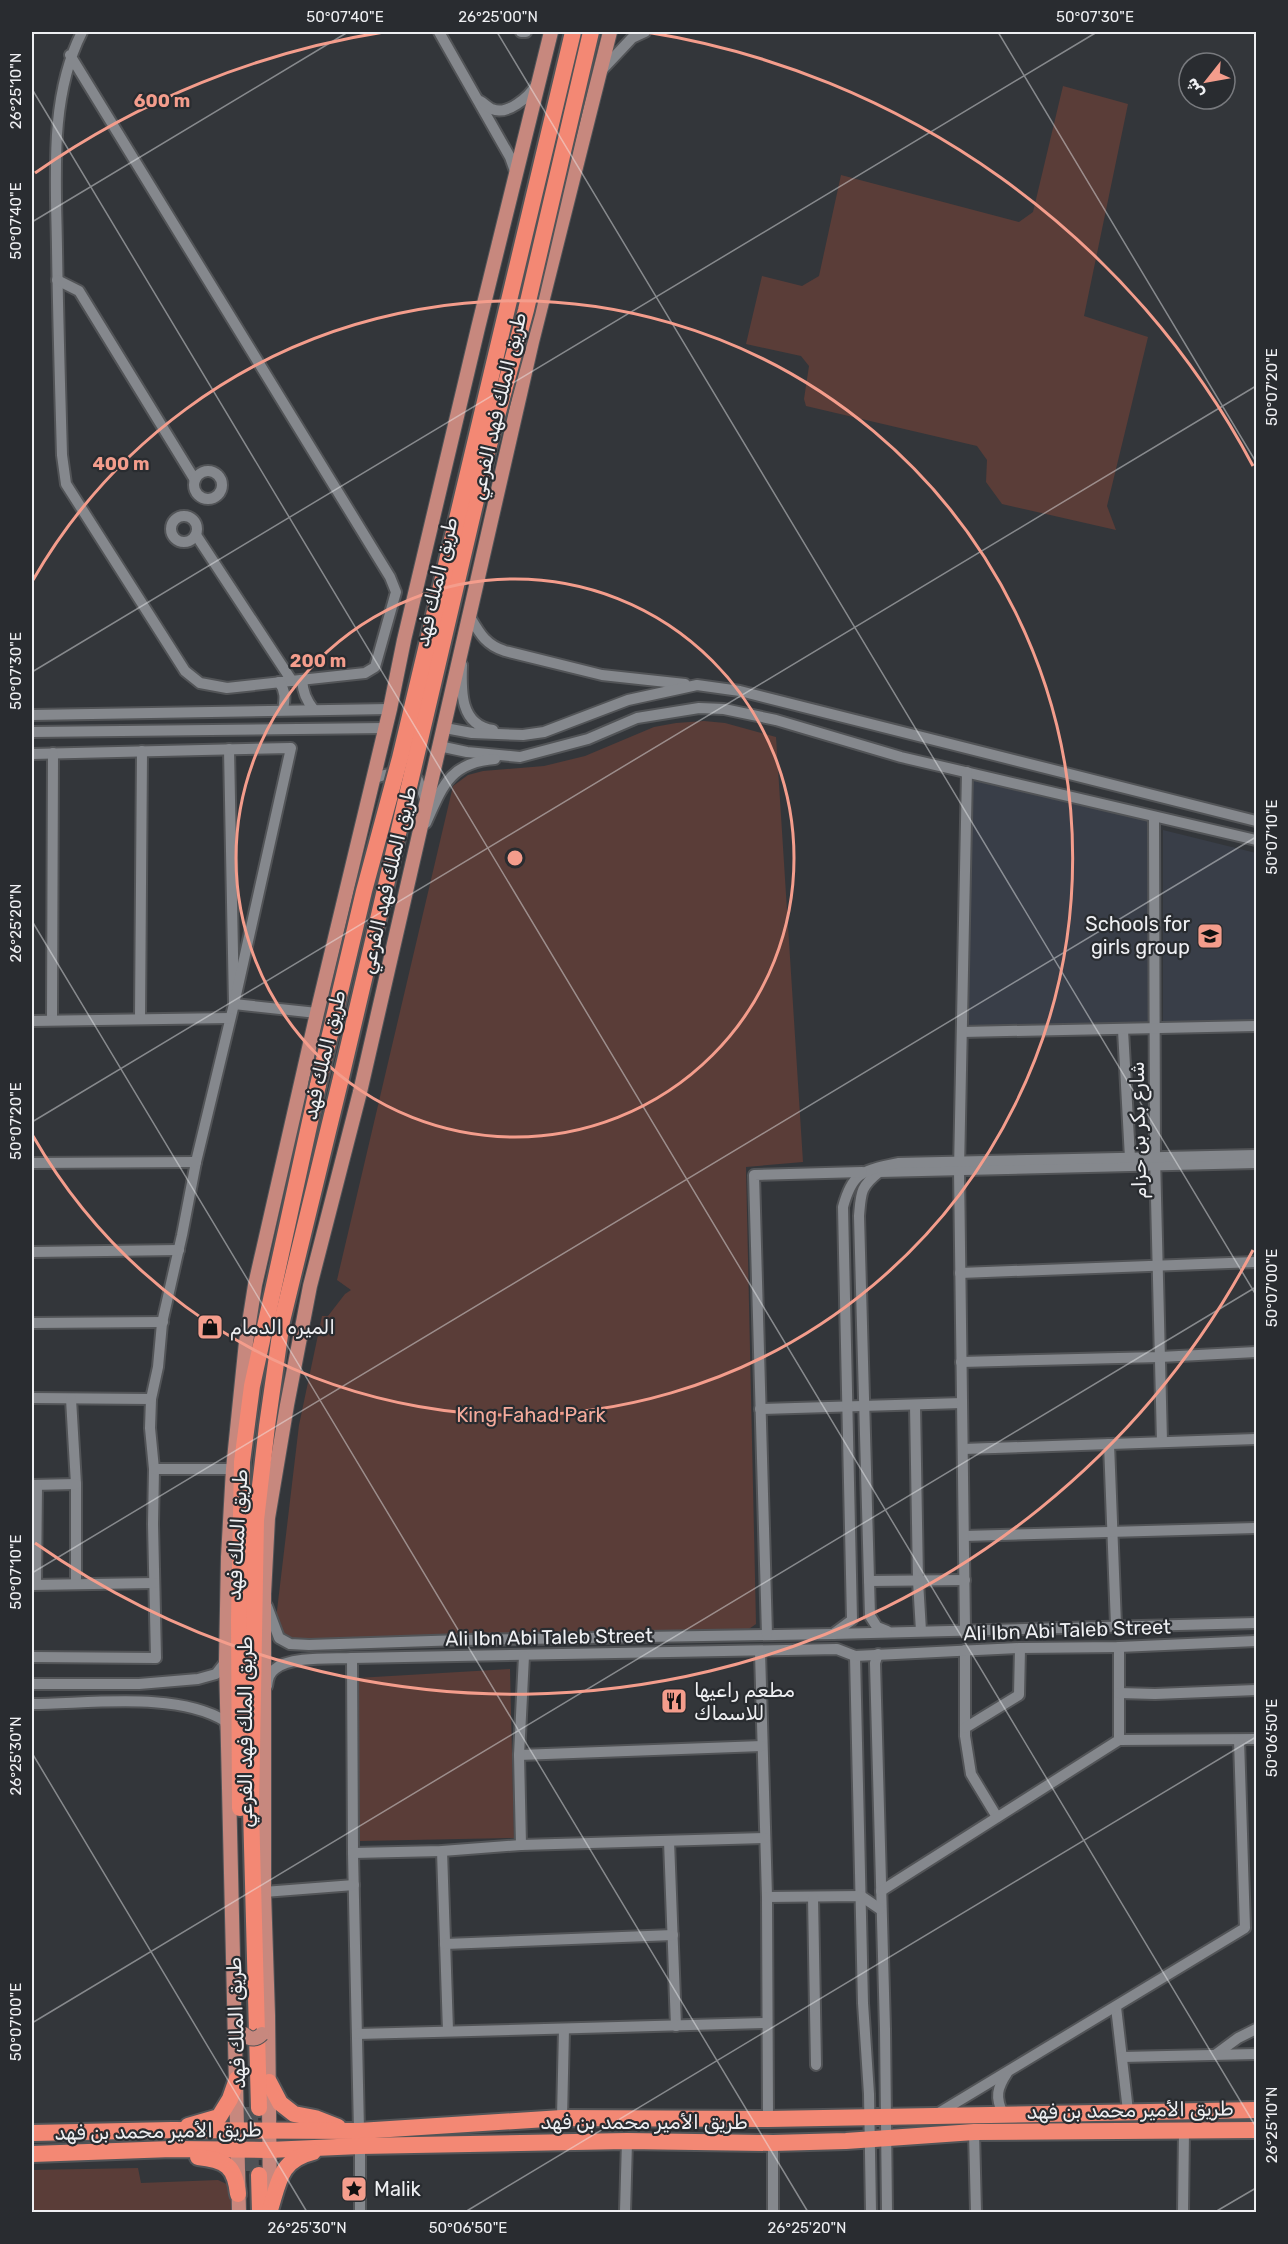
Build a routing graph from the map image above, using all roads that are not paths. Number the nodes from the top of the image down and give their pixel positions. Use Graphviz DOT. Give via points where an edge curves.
graph roads {
  1 [pos="82,32"];
  2 [pos="439,32"];
  3 [pos="551,32"];
  4 [pos="573,32"];
  5 [pos="591,32"];
  6 [pos="610,32"];
  7 [pos="645,32"];
  8 [pos="70,55"];
  9 [pos="600,72"];
  10 [pos="538,82"];
  11 [pos="477,99"];
  12 [pos="516,174"];
  13 [pos="57,280"];
  14 [pos="195,480"];
  15 [pos="196,535"];
  16 [pos="470,617"];
  17 [pos="462,651"];
  18 [pos="297,680"];
  19 [pos="279,682"];
  20 [pos="697,685"];
  21 [pos="390,709"];
  22 [pos="283,710"];
  23 [pos="314,710"];
  24 [pos="32,715"];
  25 [pos="386,728"];
  26 [pos="445,728"];
  27 [pos="32,732"];
  28 [pos="523,735"];
  29 [pos="440,746"];
  30 [pos="229,749"];
  31 [pos="142,751"];
  32 [pos="53,753"];
  33 [pos="32,754"];
  34 [pos="520,756"];
  35 [pos="967,772"];
  36 [pos="374,779"];
  37 [pos="426,801"];
  38 [pos="1154,817"];
  39 [pos="1257,821"];
  40 [pos="1257,840"];
  41 [pos="415,848"];
  42 [pos="234,1004"];
  43 [pos="318,1013"];
  44 [pos="230,1018"];
  45 [pos="141,1019"];
  46 [pos="52,1020"];
  47 [pos="32,1021"];
  48 [pos="1257,1026"];
  49 [pos="1155,1029"];
  50 [pos="1124,1030"];
  51 [pos="962,1032"];
  52 [pos="1257,1155"];
  53 [pos="1130,1158"];
  54 [pos="1156,1161"];
  55 [pos="196,1162"];
  56 [pos="32,1163"];
  57 [pos="1257,1163"];
  58 [pos="959,1166"];
  59 [pos="862,1172"];
  60 [pos="179,1250"];
  61 [pos="32,1252"];
  62 [pos="1257,1262"];
  63 [pos="1158,1266"];
  64 [pos="276,1270"];
  65 [pos="960,1273"];
  66 [pos="282,1321"];
  67 [pos="163,1322"];
  68 [pos="32,1323"];
  69 [pos="1257,1352"];
  70 [pos="1160,1357"];
  71 [pos="961,1362"];
  72 [pos="32,1398"];
  73 [pos="71,1399"];
  74 [pos="151,1399"];
  75 [pos="962,1403"];
  76 [pos="847,1405"];
  77 [pos="915,1405"];
  78 [pos="864,1406"];
  79 [pos="760,1409"];
  80 [pos="1257,1439"];
  81 [pos="1162,1442"];
  82 [pos="1109,1444"];
  83 [pos="963,1449"];
  84 [pos="234,1467"];
  85 [pos="154,1469"];
  86 [pos="76,1484"];
  87 [pos="34,1485"];
  88 [pos="268,1518"];
  89 [pos="1257,1528"];
  90 [pos="1112,1532"];
  91 [pos="964,1536"];
  92 [pos="239,1570"];
  93 [pos="964,1580"];
  94 [pos="869,1581"];
  95 [pos="918,1581"];
  96 [pos="154,1583"];
  97 [pos="34,1584"];
  98 [pos="76,1584"];
  99 [pos="264,1594"];
  100 [pos="1257,1623"];
  101 [pos="1116,1625"];
  102 [pos="965,1629"];
  103 [pos="921,1630"];
  104 [pos="890,1632"];
  105 [pos="832,1634"];
  106 [pos="767,1635"];
  107 [pos="1257,1641"];
  108 [pos="302,1644"];
  109 [pos="1119,1647"];
  110 [pos="1020,1648"];
  111 [pos="965,1650"];
  112 [pos="760,1652"];
  113 [pos="878,1654"];
  114 [pos="524,1656"];
  115 [pos="855,1656"];
  116 [pos="32,1657"];
  117 [pos="352,1658"];
  118 [pos="226,1661"];
  119 [pos="303,1661"];
  120 [pos="32,1684"];
  121 [pos="1257,1690"];
  122 [pos="1119,1693"];
  123 [pos="264,1698"];
  124 [pos="32,1704"];
  125 [pos="965,1728"];
  126 [pos="1257,1739"];
  127 [pos="229,1740"];
  128 [pos="1119,1740"];
  129 [pos="1239,1740"];
  130 [pos="762,1746"];
  131 [pos="519,1755"];
  132 [pos="997,1817"];
  133 [pos="765,1838"];
  134 [pos="669,1841"];
  135 [pos="521,1845"];
  136 [pos="442,1851"];
  137 [pos="353,1853"];
  138 [pos="354,1885"];
  139 [pos="880,1891"];
  140 [pos="264,1892"];
  141 [pos="861,1896"];
  142 [pos="767,1897"];
  143 [pos="813,1897"];
  144 [pos="880,1909"];
  145 [pos="1251,1927"];
  146 [pos="673,1935"];
  147 [pos="445,1944"];
  148 [pos="1116,2007"];
  149 [pos="234,2014"];
  150 [pos="268,2016"];
  151 [pos="767,2023"];
  152 [pos="676,2026"];
  153 [pos="564,2028"];
  154 [pos="1257,2029"];
  155 [pos="448,2031"];
  156 [pos="357,2034"];
  157 [pos="1257,2054"];
  158 [pos="1215,2055"];
  159 [pos="1122,2058"];
  160 [pos="816,2065"];
  161 [pos="237,2079"];
  162 [pos="998,2081"];
  163 [pos="269,2082"];
  164 [pos="1257,2110"];
  165 [pos="1128,2111"];
  166 [pos="1003,2114"];
  167 [pos="935,2115"];
  168 [pos="869,2117"];
  169 [pos="886,2117"];
  170 [pos="562,2118"];
  171 [pos="768,2119"];
  172 [pos="172,2130"];
  173 [pos="1257,2130"];
  174 [pos="1184,2131"];
  175 [pos="238,2132"];
  176 [pos="269,2132"];
  177 [pos="974,2132"];
  178 [pos="32,2133"];
  179 [pos="352,2138"];
  180 [pos="878,2138"];
  181 [pos="627,2141"];
  182 [pos="773,2143"];
  183 [pos="172,2149"];
  184 [pos="239,2150"];
  185 [pos="269,2150"];
  186 [pos="32,2154"];
  187 [pos="238,2194"];
  188 [pos="239,2212"];
  189 [pos="252,2212"];
  190 [pos="267,2212"];
  191 [pos="360,2212"];
  192 [pos="625,2212"];
  193 [pos="773,2212"];
  194 [pos="871,2212"];
  195 [pos="887,2212"];
  196 [pos="976,2212"];
  197 [pos="1183,2212"];
  1 -- 8 [label="street"];
  2 -- 11 [label="street"];
  3 -- 10 [label="main road, طريق الملك فهد الفرعي"];
  4 -- 64 [label="highway, طريق الملك فهد, bridge"];
  5 -- 66 [label="highway, طريق الملك فهد, bridge"];
  6 -- 9 [label="main road, طريق الملك فهد الفرعي"];
  7 -- 9 [label="street" via="632,38"];
  8 -- 13 [label="street" via="56,156"];
  8 -- 18 [label="street" via="396,592 375,667 365,673"];
  9 -- 16 [label="main road, طريق الملك فهد الفرعي" via="532,342"];
  10 -- 11 [label="street" via="530,95 501,111"];
  10 -- 12 [label="main road, طريق الملك فهد الفرعي"];
  11 -- 12 [label="street"];
  12 -- 21 [label="main road, طريق الملك فهد الفرعي"];
  13 -- 14 [label="street" via="79,291"];
  13 -- 19 [label="street" via="66,484 185,671 201,683 227,688"];
  15 -- 18 [label="street"];
  16 -- 17 [label="main road, طريق الملك فهد الفرعي"];
  16 -- 20 [label="street" via="482,637 505,651 602,675"];
  17 -- 26 [label="main road, طريق الملك فهد الفرعي"];
  17 -- 28 [label="street" via="461,695 473,721 484,729"];
  18 -- 19 [label="street"];
  18 -- 23 [label="street"];
  19 -- 22 [label="street" via="284,688"];
  20 -- 28 [label="street" via="628,700 544,732"];
  20 -- 39 [label="street" via="740,690"];
  21 -- 23 [label="street"];
  21 -- 25 [label="main road, طريق الملك فهد الفرعي"];
  21 -- 26 [label="main road"];
  22 -- 23 [label="street"];
  22 -- 24 [label="street"];
  25 -- 27 [label="street"];
  25 -- 29 [label="main road"];
  25 -- 36 [label="main road, طريق الملك فهد الفرعي"];
  26 -- 28 [label="street" via="472,734"];
  26 -- 29 [label="main road, طريق الملك فهد الفرعي"];
  29 -- 34 [label="street"];
  29 -- 37 [label="main road, طريق الملك فهد الفرعي"];
  30 -- 31 [label="street"];
  30 -- 42 [label="street"];
  30 -- 42 [label="street" via="291,748"];
  31 -- 32 [label="street"];
  31 -- 45 [label="street"];
  32 -- 33 [label="street"];
  32 -- 46 [label="street"];
  34 -- 35 [label="street" via="588,739 637,718 699,708 776,720"];
  34 -- 41 [label="street" via="477,762 450,778 442,787"];
  35 -- 38 [label="street"];
  35 -- 51 [label="street"];
  36 -- 37 [label="street" via="387,773 405,774 418,780"];
  36 -- 43 [label="main road, طريق الملك فهد الفرعي"];
  37 -- 41 [label="main road, طريق الملك فهد الفرعي"];
  38 -- 40 [label="street"];
  38 -- 49 [label="street, شارع بكر بن حزام"];
  41 -- 88 [label="main road, طريق الملك فهد الفرعي" via="360,1092 310,1286"];
  42 -- 43 [label="street"];
  42 -- 44 [label="street"];
  43 -- 84 [label="main road, طريق الملك فهد الفرعي" via="255,1285"];
  44 -- 45 [label="street"];
  44 -- 55 [label="street"];
  45 -- 46 [label="street"];
  46 -- 47 [label="street"];
  48 -- 49 [label="street"];
  49 -- 50 [label="street"];
  49 -- 54 [label="street, شارع بكر بن حزام"];
  50 -- 51 [label="street"];
  50 -- 53 [label="street"];
  51 -- 58 [label="street"];
  52 -- 54 [label="street"];
  53 -- 54 [label="street"];
  53 -- 58 [label="street"];
  54 -- 57 [label="street"];
  54 -- 58 [label="street"];
  54 -- 63 [label="street, شارع بكر بن حزام"];
  55 -- 56 [label="street"];
  55 -- 60 [label="street"];
  58 -- 59 [label="street" via="898,1163"];
  58 -- 65 [label="street"];
  58 -- 78 [label="street" via="879,1172 865,1184 861,1194"];
  59 -- 76 [label="street" via="848,1189 843,1207"];
  59 -- 79 [label="street" via="754,1175"];
  60 -- 61 [label="street"];
  60 -- 67 [label="street"];
  62 -- 63 [label="street"];
  63 -- 65 [label="street"];
  63 -- 70 [label="street, شارع بكر بن حزام"];
  64 -- 84 [label="highway" via="246,1373"];
  64 -- 92 [label="highway, طريق الملك فهد" via="252,1386 242,1461"];
  65 -- 71 [label="street"];
  66 -- 88 [label="highway"];
  66 -- 92 [label="highway, طريق الملك فهد" via="256,1520 251,1809 255,2108 240,1810"];
  67 -- 68 [label="street"];
  67 -- 74 [label="street"];
  69 -- 70 [label="street"];
  70 -- 71 [label="street"];
  70 -- 81 [label="street, شارع بكر بن حزام"];
  71 -- 75 [label="street"];
  72 -- 73 [label="street"];
  73 -- 74 [label="street"];
  73 -- 86 [label="street"];
  74 -- 85 [label="street"];
  75 -- 77 [label="street"];
  75 -- 83 [label="street"];
  76 -- 78 [label="street"];
  76 -- 79 [label="street"];
  76 -- 105 [label="street" via="852,1620"];
  77 -- 78 [label="street"];
  77 -- 95 [label="street"];
  78 -- 94 [label="street"];
  79 -- 106 [label="street"];
  80 -- 81 [label="street"];
  81 -- 82 [label="street"];
  82 -- 83 [label="street"];
  82 -- 90 [label="street"];
  83 -- 91 [label="street"];
  84 -- 85 [label="street"];
  84 -- 92 [label="highway"];
  84 -- 118 [label="main road, طريق الملك فهد الفرعي"];
  85 -- 96 [label="street"];
  86 -- 87 [label="street"];
  86 -- 98 [label="street"];
  87 -- 97 [label="street"];
  88 -- 99 [label="main road, طريق الملك فهد الفرعي"];
  89 -- 90 [label="street"];
  90 -- 91 [label="street"];
  90 -- 101 [label="street"];
  91 -- 93 [label="street"];
  93 -- 95 [label="street"];
  93 -- 102 [label="street"];
  94 -- 95 [label="street"];
  94 -- 104 [label="street" via="870,1616 876,1627"];
  95 -- 103 [label="street"];
  96 -- 98 [label="street"];
  96 -- 116 [label="street" via="156,1658"];
  97 -- 98 [label="street"];
  99 -- 108 [label="street, Ali Ibn Abi Taleb Street" via="279,1638 290,1644"];
  99 -- 123 [label="main road, طريق الملك فهد الفرعي"];
  100 -- 101 [label="street, Ali Ibn Abi Taleb Street"];
  101 -- 102 [label="street, Ali Ibn Abi Taleb Street"];
  102 -- 103 [label="street, Ali Ibn Abi Taleb Street"];
  103 -- 104 [label="street, Ali Ibn Abi Taleb Street"];
  104 -- 105 [label="street, Ali Ibn Abi Taleb Street"];
  105 -- 106 [label="street, Ali Ibn Abi Taleb Street"];
  106 -- 108 [label="street, Ali Ibn Abi Taleb Street"];
  107 -- 109 [label="street, Ali Ibn Abi Taleb Street"];
  108 -- 119 [label="street" via="286,1647 284,1653"];
  109 -- 110 [label="street, Ali Ibn Abi Taleb Street"];
  109 -- 122 [label="street"];
  110 -- 111 [label="street, Ali Ibn Abi Taleb Street"];
  110 -- 125 [label="street" via="1019,1695"];
  111 -- 113 [label="street, Ali Ibn Abi Taleb Street"];
  111 -- 125 [label="street"];
  112 -- 114 [label="street, Ali Ibn Abi Taleb Street"];
  112 -- 115 [label="street, Ali Ibn Abi Taleb Street" via="837,1649"];
  112 -- 130 [label="street"];
  113 -- 115 [label="street, Ali Ibn Abi Taleb Street"];
  113 -- 139 [label="street" via="875,1663"];
  114 -- 117 [label="street, Ali Ibn Abi Taleb Street"];
  114 -- 131 [label="street"];
  115 -- 141 [label="street"];
  117 -- 119 [label="street, Ali Ibn Abi Taleb Street"];
  117 -- 137 [label="street"];
  118 -- 120 [label="street" via="216,1674 198,1679 139,1684"];
  118 -- 127 [label="main road, طريق الملك فهد الفرعي"];
  119 -- 123 [label="street, Ali Ibn Abi Taleb Street" via="274,1669"];
  121 -- 122 [label="street"];
  122 -- 128 [label="street"];
  123 -- 140 [label="main road, طريق الملك فهد الفرعي"];
  124 -- 127 [label="street" via="151,1702 188,1706 225,1721"];
  125 -- 132 [label="street" via="970,1774"];
  126 -- 129 [label="street"];
  127 -- 149 [label="main road, طريق الملك فهد الفرعي"];
  128 -- 129 [label="street"];
  128 -- 132 [label="street"];
  129 -- 145 [label="street"];
  130 -- 131 [label="street"];
  130 -- 133 [label="street"];
  131 -- 135 [label="street"];
  132 -- 139 [label="street"];
  133 -- 134 [label="street"];
  133 -- 142 [label="street"];
  134 -- 135 [label="street"];
  134 -- 146 [label="street"];
  135 -- 136 [label="street"];
  136 -- 137 [label="street"];
  136 -- 147 [label="street"];
  137 -- 138 [label="street"];
  138 -- 140 [label="street"];
  138 -- 156 [label="street"];
  139 -- 144 [label="street"];
  140 -- 150 [label="main road, طريق الملك فهد الفرعي"];
  141 -- 143 [label="street"];
  141 -- 144 [label="street"];
  141 -- 168 [label="street"];
  142 -- 143 [label="street"];
  142 -- 151 [label="street"];
  143 -- 160 [label="street"];
  144 -- 169 [label="street"];
  145 -- 148 [label="street"];
  146 -- 147 [label="street"];
  146 -- 152 [label="street"];
  147 -- 155 [label="street"];
  148 -- 159 [label="street"];
  148 -- 162 [label="street"];
  149 -- 150 [label="main road, bridge" via="249,2038 262,2034"];
  149 -- 161 [label="main road, طريق الملك فهد الفرعي"];
  150 -- 163 [label="main road, طريق الملك فهد الفرعي"];
  151 -- 152 [label="street"];
  151 -- 171 [label="street"];
  152 -- 153 [label="street"];
  153 -- 155 [label="street"];
  153 -- 170 [label="street"];
  154 -- 158 [label="street"];
  155 -- 156 [label="street"];
  156 -- 179 [label="street"];
  157 -- 158 [label="street"];
  158 -- 159 [label="street"];
  159 -- 165 [label="street"];
  161 -- 172 [label="highway" via="219,2117"];
  161 -- 175 [label="main road, طريق الملك فهد الفرعي"];
  162 -- 166 [label="street" via="998,2102"];
  162 -- 167 [label="street"];
  163 -- 176 [label="main road, طريق الملك فهد الفرعي"];
  163 -- 179 [label="highway" via="279,2103 294,2114 315,2118"];
  164 -- 165 [label="highway, طريق الأمير محمد بن فهد"];
  165 -- 166 [label="highway, طريق الأمير محمد بن فهد"];
  166 -- 167 [label="highway, طريق الأمير محمد بن فهد"];
  167 -- 169 [label="highway, طريق الأمير محمد بن فهد"];
  168 -- 169 [label="highway, طريق الأمير محمد بن فهد"];
  168 -- 171 [label="highway, طريق الأمير محمد بن فهد"];
  168 -- 180 [label="street"];
  169 -- 180 [label="street"];
  170 -- 171 [label="highway, طريق الأمير محمد بن فهد"];
  170 -- 179 [label="highway, طريق الأمير محمد بن فهد"];
  172 -- 175 [label="highway, طريق الأمير محمد بن فهد"];
  172 -- 178 [label="highway, طريق الأمير محمد بن فهد"];
  173 -- 174 [label="highway, طريق الأمير محمد بن فهد"];
  174 -- 177 [label="highway, طريق الأمير محمد بن فهد"];
  174 -- 197 [label="street"];
  175 -- 176 [label="highway, طريق الأمير محمد بن فهد"];
  175 -- 184 [label="main road, طريق الملك فهد الفرعي"];
  176 -- 179 [label="highway, طريق الأمير محمد بن فهد"];
  176 -- 185 [label="main road, طريق الملك فهد الفرعي"];
  177 -- 180 [label="highway, طريق الأمير محمد بن فهد"];
  177 -- 196 [label="street"];
  179 -- 181 [label="highway, طريق الأمير محمد بن فهد"];
  179 -- 185 [label="highway, طريق الأمير محمد بن فهد"];
  179 -- 190 [label="highway" via="298,2156 289,2163"];
  179 -- 191 [label="street"];
  180 -- 182 [label="highway, طريق الأمير محمد بن فهد"];
  180 -- 194 [label="street"];
  180 -- 195 [label="street"];
  181 -- 182 [label="highway, طريق الأمير محمد بن فهد"];
  181 -- 192 [label="street"];
  182 -- 193 [label="street"];
  183 -- 184 [label="highway, طريق الأمير محمد بن فهد"];
  183 -- 186 [label="highway, طريق الأمير محمد بن فهد"];
  183 -- 187 [label="highway" via="224,2163 236,2177"];
  184 -- 185 [label="highway, طريق الأمير محمد بن فهد"];
  184 -- 187 [label="main road, طريق الملك فهد الفرعي"];
  185 -- 190 [label="main road, طريق الملك فهد الفرعي"];
  187 -- 188 [label="main road, طريق الملك فهد الفرعي"];
  189 -- 190 [label="highway" via="255,2175"];
}
